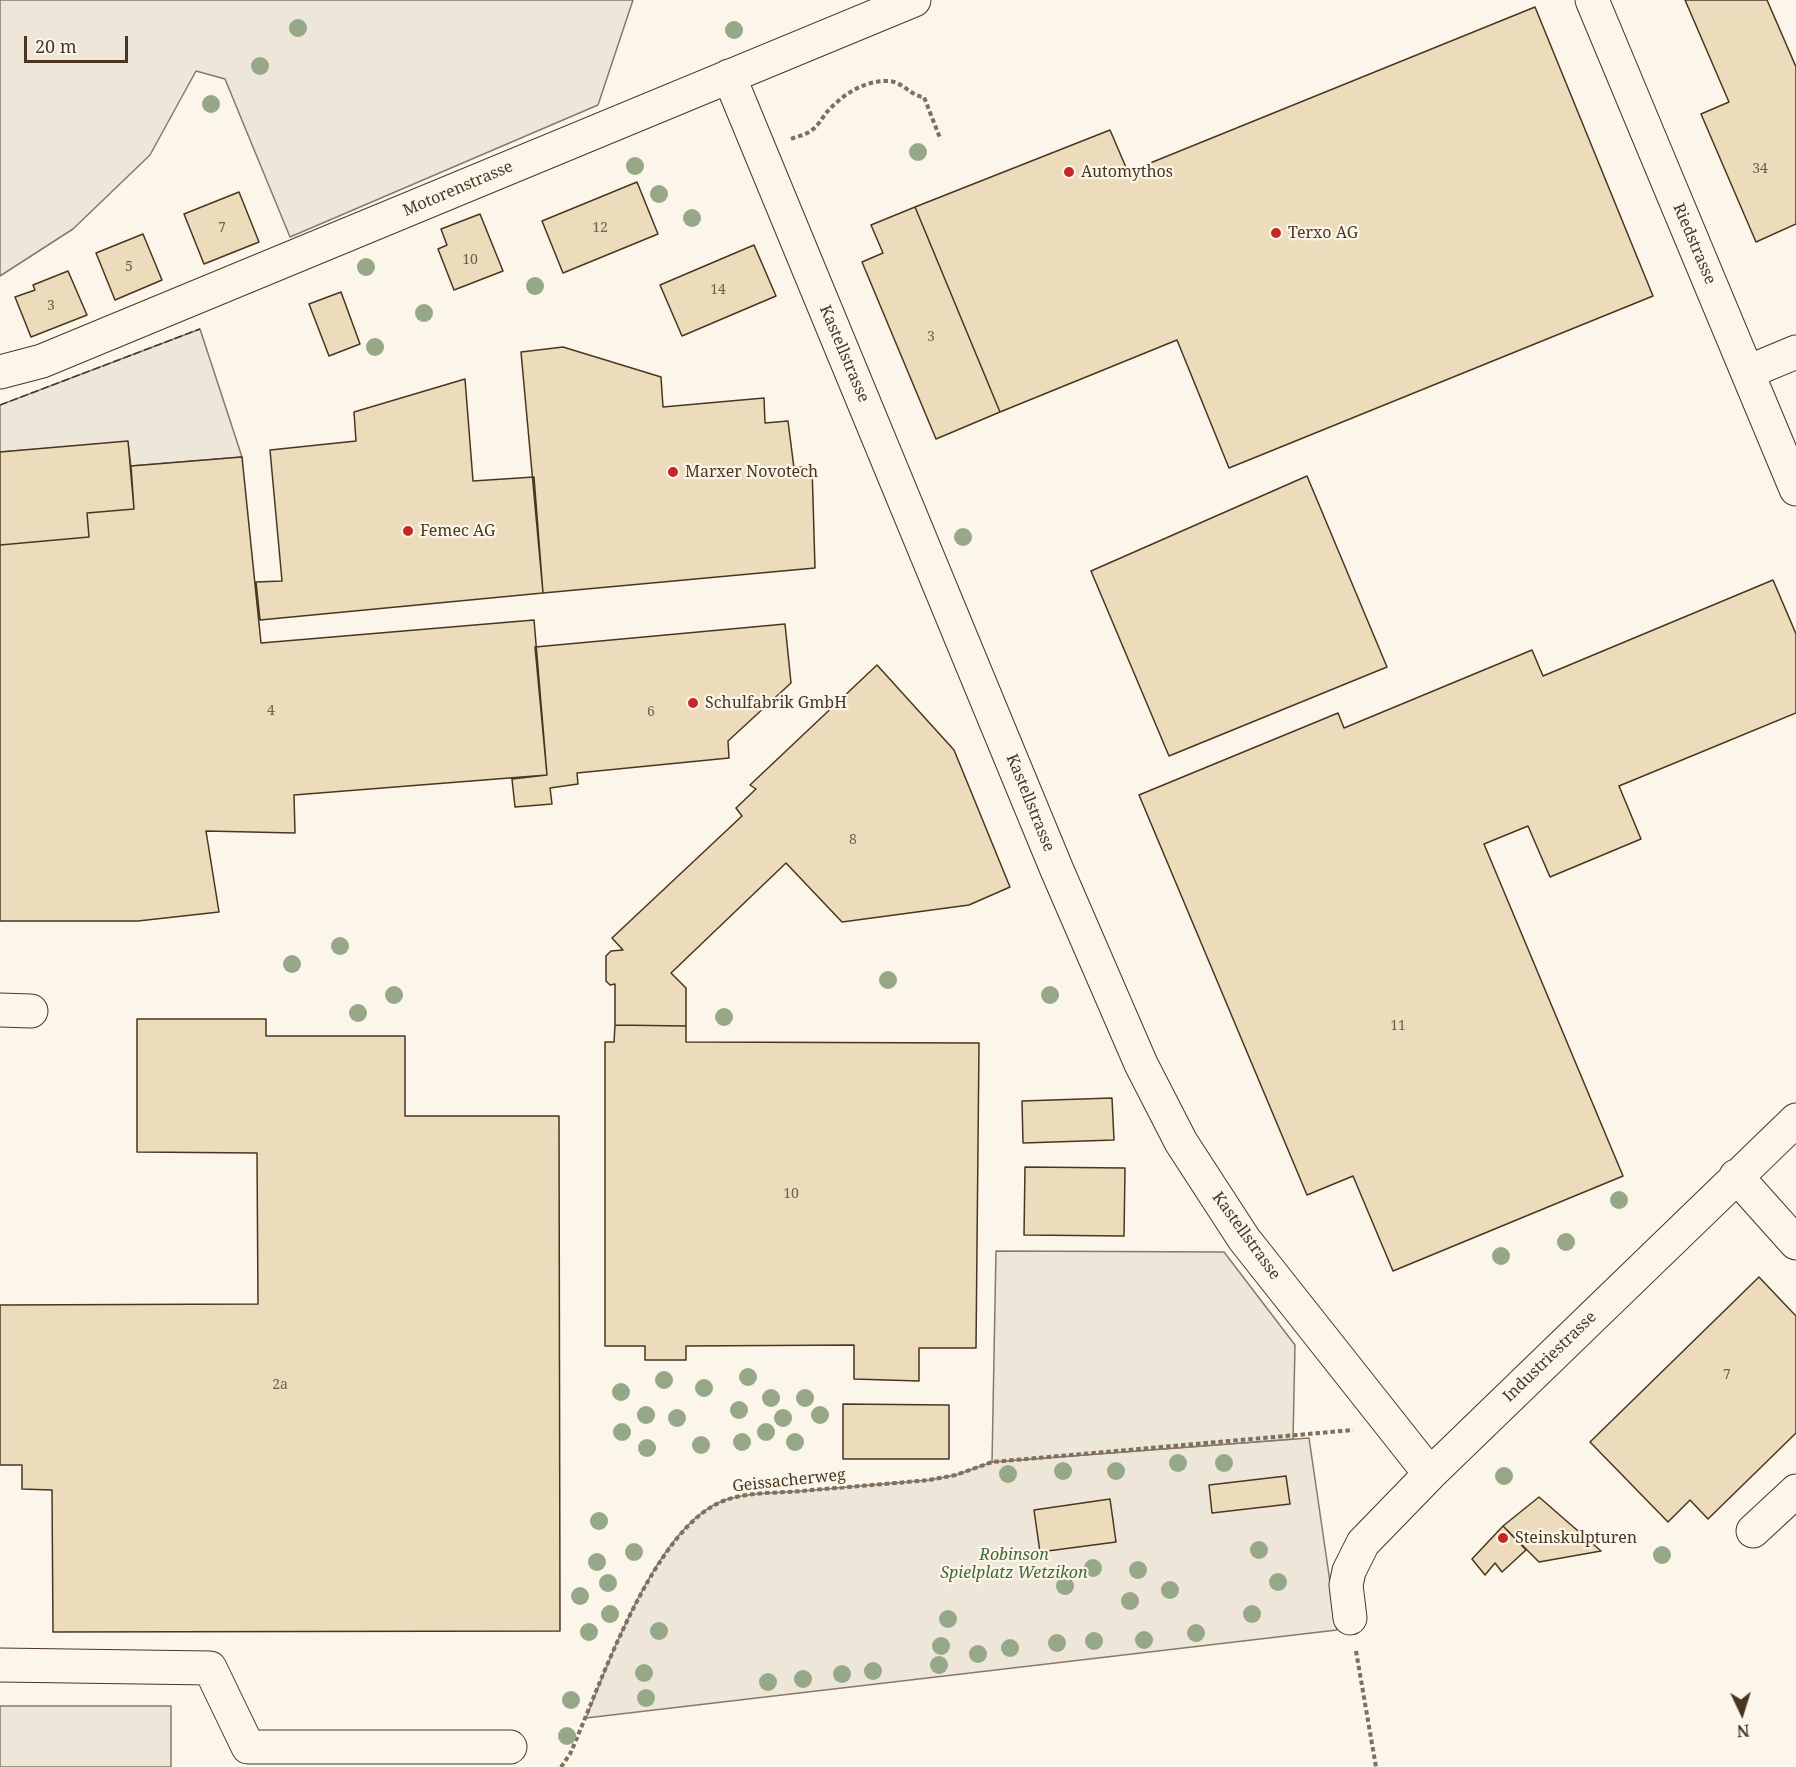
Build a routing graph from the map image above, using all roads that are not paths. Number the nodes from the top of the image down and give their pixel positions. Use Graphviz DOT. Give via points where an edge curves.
graph roads {
  1 [pos="914,0"];
  2 [pos="1592,0"];
  3 [pos="729,76"];
  4 [pos="1796,352"];
  5 [pos="0,372"];
  6 [pos="1748,372"];
  7 [pos="1796,489"];
  8 [pos="1796,1120"];
  9 [pos="1736,1176"];
  10 [pos="1796,1243"];
  11 [pos="1430,1474"];
  12 [pos="1796,1491"];
  13 [pos="1753,1531"];
  14 [pos="1350,1618"];
  15 [pos="0,1665"];
  16 [pos="510,1747"];
  1 -- 3 [label="street, Motorenstrasse"];
  2 -- 6 [label="street, Riedstrasse"];
  3 -- 5 [label="street, Motorenstrasse" via="42,361"];
  3 -- 11 [label="street, Kastellstrasse" via="1057,870 1142,1064 1181,1142 1245,1239"];
  4 -- 6 [label="street"];
  6 -- 7 [label="street, Riedstrasse"];
  8 -- 9 [label="street, Industriestrasse"];
  9 -- 10 [label="street"];
  9 -- 11 [label="street, Industriestrasse"];
  11 -- 14 [label="street, Industriestrasse" via="1363,1543 1354,1559 1346,1585"];
  12 -- 13 [label="street"];
  15 -- 16 [label="street" via="210,1668 248,1747"];
}
